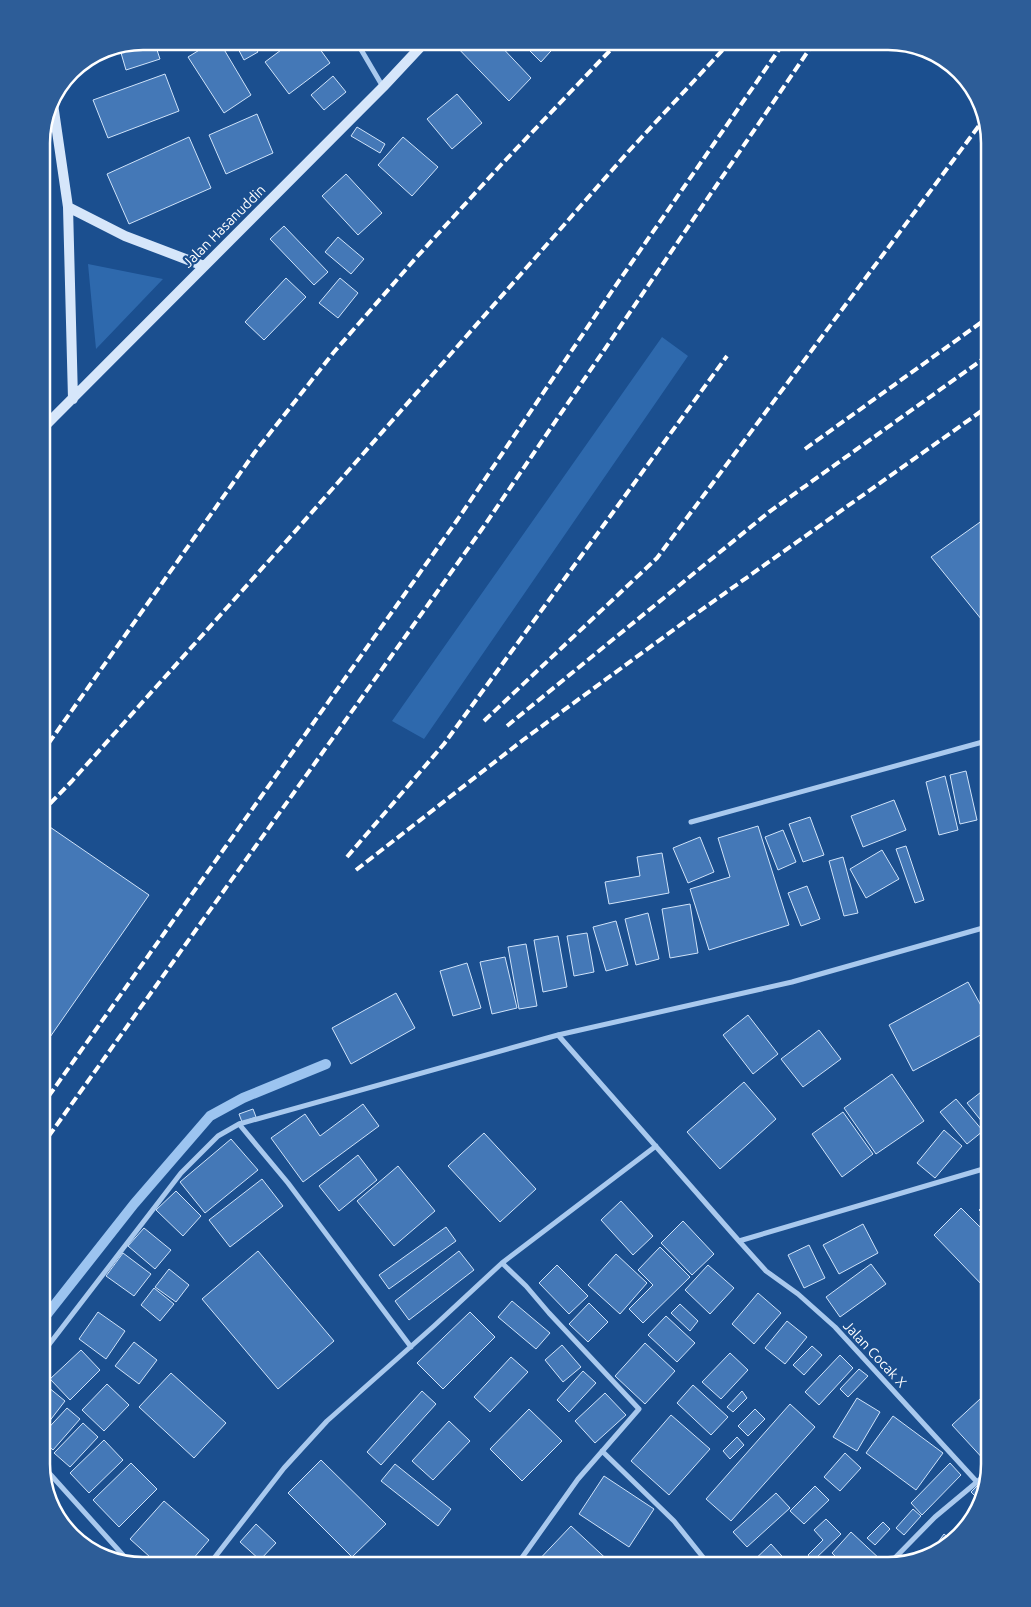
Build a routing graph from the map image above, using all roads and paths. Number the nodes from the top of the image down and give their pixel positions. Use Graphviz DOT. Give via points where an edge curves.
graph roads {
  1 [pos="361,50"];
  2 [pos="417,50"];
  3 [pos="382,87"];
  4 [pos="55,114"];
  5 [pos="68,207"];
  6 [pos="204,266"];
  7 [pos="73,399"];
  8 [pos="50,421"];
  9 [pos="981,742"];
  10 [pos="691,822"];
  11 [pos="981,929"];
  12 [pos="558,1035"];
  13 [pos="239,1124"];
  14 [pos="656,1146"];
  15 [pos="981,1170"];
  16 [pos="739,1241"];
  17 [pos="502,1263"];
  18 [pos="50,1343"];
  19 [pos="411,1347"];
  20 [pos="602,1451"];
  21 [pos="51,1475"];
  22 [pos="979,1480"];
  23 [pos="977,1482"];
  24 [pos="122,1554"];
  25 [pos="897,1556"];
  26 [pos="215,1557"];
  27 [pos="522,1557"];
  28 [pos="703,1557"];
  1 -- 3 [label="street"];
  2 -- 3 [label="main road, Jalan Hasanuddin"];
  3 -- 6 [label="main road, Jalan Hasanuddin"];
  4 -- 5 [label="main road"];
  5 -- 6 [label="main road" via="125,236"];
  5 -- 7 [label="main road"];
  6 -- 7 [label="main road, Jalan Hasanuddin"];
  7 -- 8 [label="main road, Jalan Hasanuddin"];
  9 -- 10 [label="street"];
  11 -- 12 [label="street" via="792,982"];
  12 -- 13 [label="street"];
  12 -- 14 [label="street, Jalan Cocak X"];
  13 -- 18 [label="street" via="218,1136 180,1173"];
  13 -- 19 [label="street" via="288,1183"];
  14 -- 16 [label="street, Jalan Cocak X"];
  14 -- 17 [label="street"];
  15 -- 16 [label="street"];
  16 -- 23 [label="street, Jalan Cocak X" via="766,1271 835,1327"];
  17 -- 19 [label="street"];
  17 -- 20 [label="street" via="639,1409"];
  19 -- 26 [label="street" via="327,1421 284,1468"];
  20 -- 27 [label="street"];
  20 -- 28 [label="street" via="674,1521"];
  21 -- 24 [label="street"];
  22 -- 23 [label="street"];
  23 -- 25 [label="street" via="935,1517"];
}
